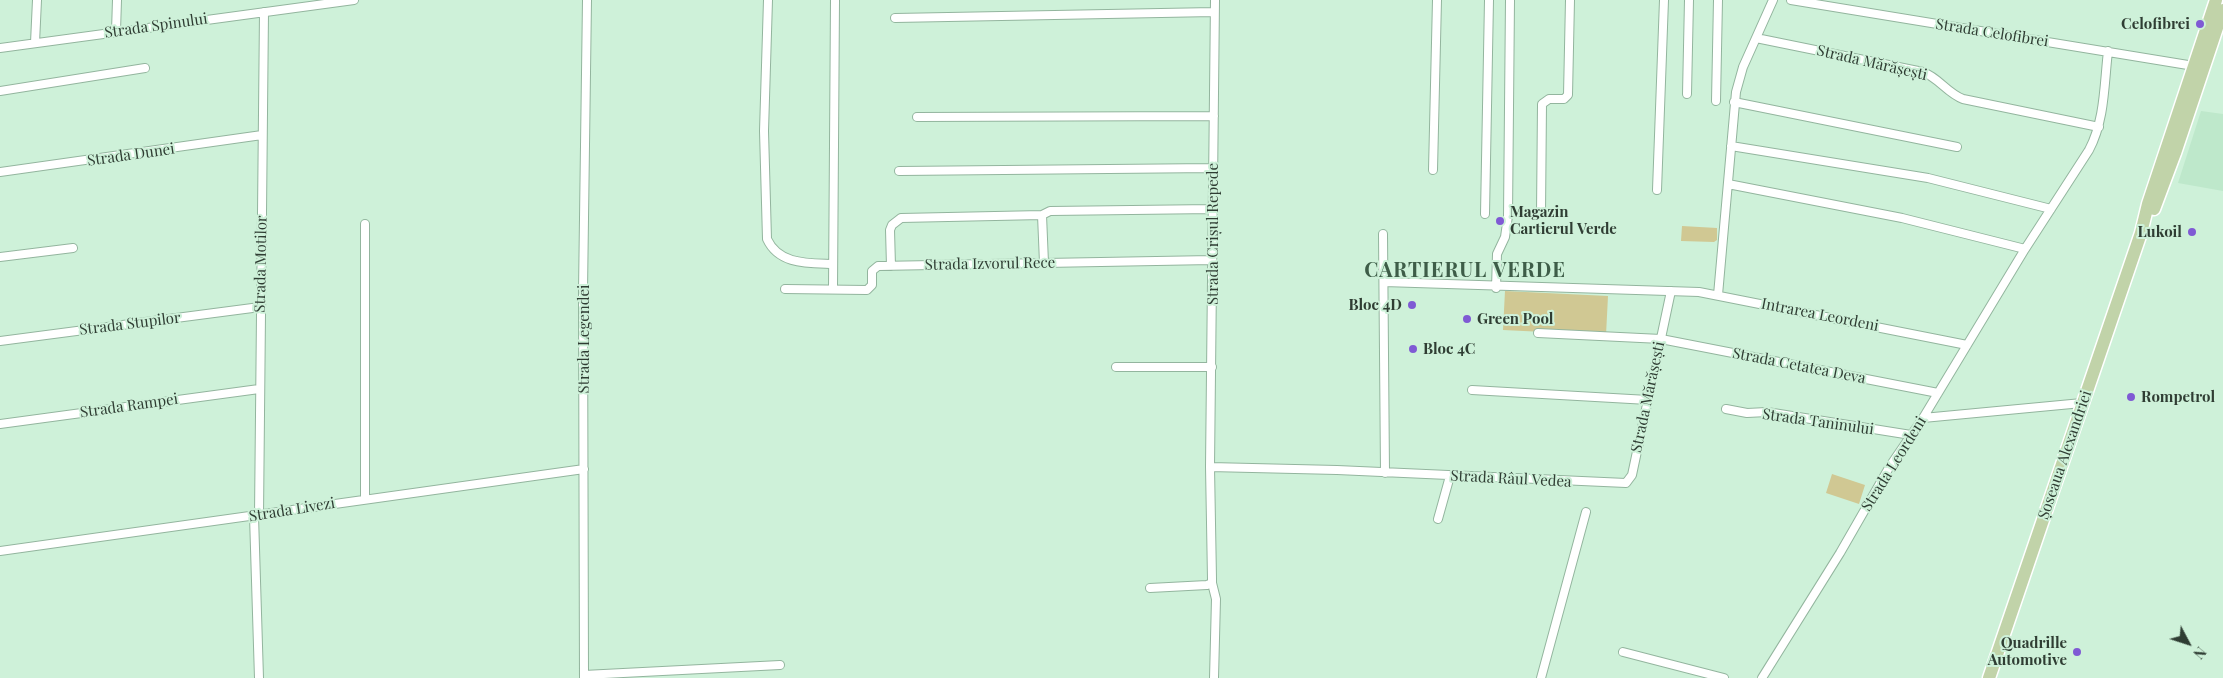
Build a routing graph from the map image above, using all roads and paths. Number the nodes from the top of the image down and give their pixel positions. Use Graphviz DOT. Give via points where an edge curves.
graph roads {
  1 [pos="37,0"];
  2 [pos="117,0"];
  3 [pos="354,0"];
  4 [pos="587,0"];
  5 [pos="768,0"];
  6 [pos="835,0"];
  7 [pos="1215,0"];
  8 [pos="1438,0"];
  9 [pos="1490,0"];
  10 [pos="1510,0"];
  11 [pos="1570,0"];
  12 [pos="1664,0"];
  13 [pos="1688,0"];
  14 [pos="1718,0"];
  15 [pos="1773,0"];
  16 [pos="1791,0"];
  17 [pos="2216,0"];
  18 [pos="312,3"];
  19 [pos="2223,10"];
  20 [pos="264,12"];
  21 [pos="1214,12"];
  22 [pos="895,18"];
  23 [pos="116,31"];
  24 [pos="1756,38"];
  25 [pos="35,43"];
  26 [pos="0,48"];
  27 [pos="2108,51"];
  28 [pos="2194,66"];
  29 [pos="145,68"];
  30 [pos="0,91"];
  31 [pos="1687,94"];
  32 [pos="1716,101"];
  33 [pos="1734,102"];
  34 [pos="1214,116"];
  35 [pos="917,117"];
  36 [pos="2099,127"];
  37 [pos="262,136"];
  38 [pos="1731,146"];
  39 [pos="1957,147"];
  40 [pos="1213,168"];
  41 [pos="1433,170"];
  42 [pos="899,171"];
  43 [pos="0,172"];
  44 [pos="1728,184"];
  45 [pos="1657,190"];
  46 [pos="1213,209"];
  47 [pos="2051,209"];
  48 [pos="1541,213"];
  49 [pos="1484,214"];
  50 [pos="1042,215"];
  51 [pos="365,224"];
  52 [pos="2141,233"];
  53 [pos="1383,234"];
  54 [pos="73,248"];
  55 [pos="2025,250"];
  56 [pos="0,257"];
  57 [pos="1212,260"];
  58 [pos="1044,263"];
  59 [pos="833,264"];
  60 [pos="890,266"];
  61 [pos="1384,282"];
  62 [pos="1496,288"];
  63 [pos="784,289"];
  64 [pos="833,289"];
  65 [pos="1672,291"];
  66 [pos="1718,295"];
  67 [pos="260,307"];
  68 [pos="1538,334"];
  69 [pos="1661,339"];
  70 [pos="0,341"];
  71 [pos="1967,345"];
  72 [pos="1116,367"];
  73 [pos="1212,367"];
  74 [pos="259,389"];
  75 [pos="1472,390"];
  76 [pos="1938,393"];
  77 [pos="1648,400"];
  78 [pos="2082,404"];
  79 [pos="1726,409"];
  80 [pos="1923,418"];
  81 [pos="0,424"];
  82 [pos="1911,436"];
  83 [pos="1210,467"];
  84 [pos="584,469"];
  85 [pos="1385,473"];
  86 [pos="1632,475"];
  87 [pos="1450,476"];
  88 [pos="365,499"];
  89 [pos="1586,512"];
  90 [pos="257,516"];
  91 [pos="1438,519"];
  92 [pos="0,551"];
  93 [pos="1212,583"];
  94 [pos="1150,588"];
  95 [pos="1623,652"];
  96 [pos="780,665"];
  97 [pos="584,677"];
  98 [pos="259,678"];
  99 [pos="1214,678"];
  100 [pos="1541,678"];
  101 [pos="1724,678"];
  102 [pos="1762,678"];
  103 [pos="1989,678"];
  1 -- 25 [label="street"];
  2 -- 23 [label="street"];
  3 -- 18 [label="street, Strada Spinului"];
  4 -- 84 [label="street, Strada Legendei"];
  5 -- 59 [label="street" via="764,131 767,239 775,251 791,261"];
  6 -- 59 [label="street"];
  7 -- 21 [label="street, Strada Crișul Repede"];
  8 -- 41 [label="street"];
  9 -- 49 [label="street"];
  10 -- 62 [label="street" via="1508,216 1498,254"];
  11 -- 48 [label="street" via="1568,95 1564,100 1549,99 1542,104"];
  12 -- 45 [label="street"];
  13 -- 31 [label="street"];
  14 -- 32 [label="street"];
  15 -- 24 [label="street"];
  16 -- 27 [label="street, Strada Celofibrei"];
  17 -- 28 [label="main road, Șoseaua Alexandriei"];
  18 -- 20 [label="street, Strada Spinului"];
  19 -- 52 [label="main road, Șoseaua Alexandriei" via="2167,177"];
  20 -- 23 [label="street, Strada Spinului"];
  20 -- 37 [label="street, Strada Motilor"];
  21 -- 22 [label="street"];
  21 -- 34 [label="street, Strada Crișul Repede"];
  23 -- 25 [label="street, Strada Spinului"];
  24 -- 33 [label="street" via="1739,77"];
  24 -- 36 [label="street, Strada Mărășești" via="1923,72 1964,99"];
  25 -- 26 [label="street, Strada Spinului"];
  27 -- 28 [label="street, Strada Celofibrei"];
  27 -- 36 [label="street, Strada Leordeni"];
  28 -- 52 [label="main road, Șoseaua Alexandriei"];
  29 -- 30 [label="street"];
  33 -- 38 [label="street"];
  33 -- 39 [label="street"];
  34 -- 35 [label="street"];
  34 -- 40 [label="street, Strada Crișul Repede"];
  36 -- 47 [label="street, Strada Leordeni" via="2089,150"];
  37 -- 43 [label="street, Strada Dunei"];
  37 -- 67 [label="street, Strada Motilor"];
  38 -- 44 [label="street"];
  38 -- 47 [label="street" via="1928,178"];
  40 -- 42 [label="street"];
  40 -- 46 [label="street, Strada Crișul Repede"];
  44 -- 55 [label="street" via="1902,218"];
  44 -- 66 [label="street"];
  46 -- 50 [label="street" via="1050,211"];
  46 -- 57 [label="street, Strada Crișul Repede"];
  47 -- 55 [label="street, Strada Leordeni"];
  50 -- 58 [label="street"];
  50 -- 60 [label="street" via="901,218 890,230"];
  51 -- 88 [label="street"];
  52 -- 78 [label="main road, Șoseaua Alexandriei"];
  53 -- 61 [label="street"];
  54 -- 56 [label="street"];
  55 -- 71 [label="street, Strada Leordeni"];
  57 -- 58 [label="street, Strada Izvorul Rece"];
  57 -- 73 [label="street, Strada Crișul Repede"];
  58 -- 60 [label="street, Strada Izvorul Rece"];
  59 -- 64 [label="street"];
  60 -- 64 [label="street" via="874,268 872,285 867,290"];
  61 -- 62 [label="street, Intrarea Leordeni"];
  61 -- 85 [label="street"];
  62 -- 65 [label="street, Intrarea Leordeni"];
  63 -- 64 [label="street"];
  65 -- 66 [label="street, Intrarea Leordeni"];
  65 -- 69 [label="street, Strada Mărășești"];
  66 -- 71 [label="street, Intrarea Leordeni"];
  67 -- 70 [label="street, Strada Stupilor"];
  67 -- 74 [label="street, Strada Motilor"];
  68 -- 69 [label="street, Strada Cetatea Deva"];
  69 -- 76 [label="street, Strada Cetatea Deva"];
  69 -- 77 [label="street, Strada Mărășești"];
  71 -- 76 [label="street, Strada Leordeni"];
  72 -- 73 [label="street"];
  73 -- 83 [label="street, Strada Crișul Repede"];
  74 -- 81 [label="street, Strada Rampei"];
  74 -- 90 [label="street, Strada Motilor"];
  75 -- 77 [label="street"];
  76 -- 80 [label="street, Strada Leordeni"];
  77 -- 86 [label="street, Strada Mărășești"];
  78 -- 80 [label="street"];
  78 -- 103 [label="main road, Șoseaua Alexandriei"];
  79 -- 82 [label="street, Strada Taninului" via="1767,412"];
  80 -- 82 [label="street, Strada Leordeni"];
  82 -- 102 [label="street, Strada Leordeni"];
  83 -- 85 [label="street, Strada Râul Vedea"];
  83 -- 93 [label="street, Strada Crișul Repede"];
  84 -- 88 [label="street, Strada Livezi"];
  84 -- 97 [label="street, Strada Legendei"];
  85 -- 87 [label="street, Strada Râul Vedea"];
  86 -- 87 [label="street, Strada Râul Vedea" via="1620,484"];
  87 -- 91 [label="street"];
  88 -- 90 [label="street, Strada Livezi"];
  89 -- 100 [label="street"];
  90 -- 92 [label="street, Strada Livezi"];
  90 -- 98 [label="street, Strada Motilor"];
  93 -- 94 [label="street"];
  93 -- 99 [label="street, Strada Crișul Repede" via="1216,599"];
  95 -- 101 [label="street"];
  96 -- 97 [label="street"];
}
